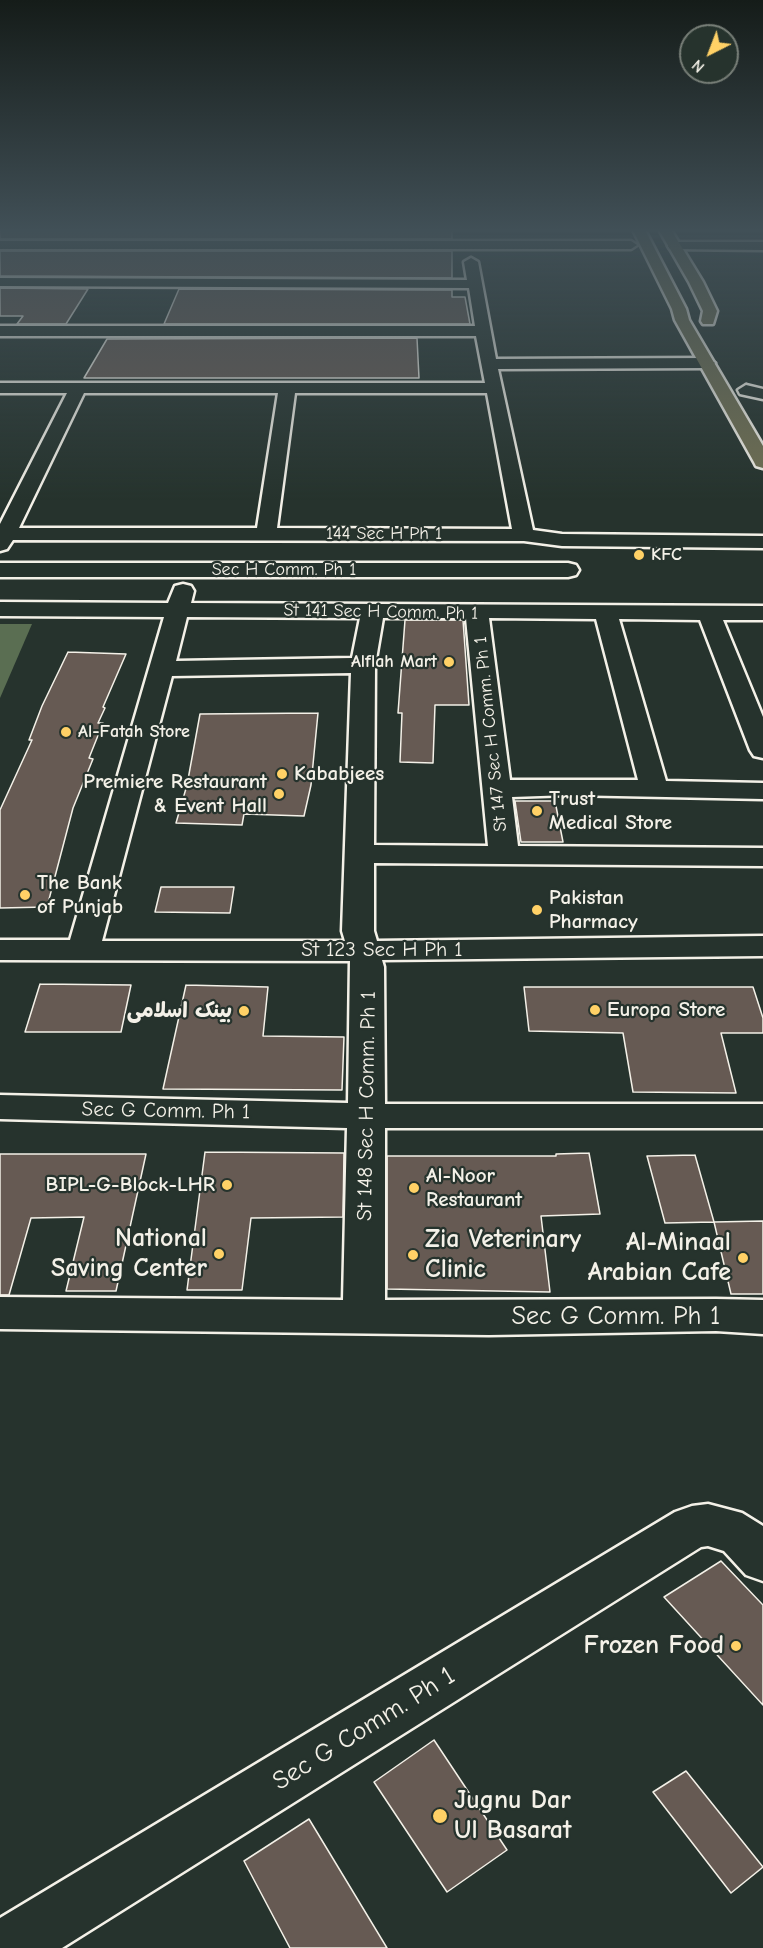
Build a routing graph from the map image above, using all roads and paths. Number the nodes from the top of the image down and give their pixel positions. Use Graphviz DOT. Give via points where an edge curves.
graph roads {
  1 [pos="481,319"];
  2 [pos="704,319"];
  3 [pos="710,319"];
  4 [pos="682,320"];
  5 [pos="0,330"];
  6 [pos="484,331"];
  7 [pos="706,363"];
  8 [pos="489,364"];
  9 [pos="743,386"];
  10 [pos="0,388"];
  11 [pos="78,388"];
  12 [pos="493,388"];
  13 [pos="287,389"];
  14 [pos="763,394"];
  15 [pos="758,411"];
  16 [pos="763,462"];
  17 [pos="205,534"];
  18 [pos="266,534"];
  19 [pos="524,535"];
  20 [pos="3,539"];
  21 [pos="562,540"];
  22 [pos="763,542"];
  23 [pos="188,569"];
  24 [pos="0,570"];
  25 [pos="568,570"];
  26 [pos="0,609"];
  27 [pos="179,610"];
  28 [pos="373,611"];
  29 [pos="477,613"];
  30 [pos="578,613"];
  31 [pos="606,613"];
  32 [pos="709,613"];
  33 [pos="763,613"];
  34 [pos="363,665"];
  35 [pos="162,669"];
  36 [pos="763,750"];
  37 [pos="654,788"];
  38 [pos="496,789"];
  39 [pos="763,791"];
  40 [pos="360,854"];
  41 [pos="504,854"];
  42 [pos="763,857"];
  43 [pos="0,950"];
  44 [pos="83,951"];
  45 [pos="363,951"];
  46 [pos="761,952"];
  47 [pos="0,1107"];
  48 [pos="367,1116"];
  49 [pos="763,1116"];
  50 [pos="0,1313"];
  51 [pos="364,1315"];
  52 [pos="763,1317"];
  53 [pos="744,1543"];
  54 [pos="7,1948"];
  1 -- 6 [label="street"];
  2 -- 3 [label="main road" via="710,326"];
  4 -- 7 [label="main road"];
  5 -- 6 [label="street"];
  6 -- 8 [label="street"];
  7 -- 8 [label="street"];
  7 -- 16 [label="main road"];
  8 -- 12 [label="street"];
  9 -- 14 [label="street"];
  9 -- 15 [label="main road"];
  10 -- 11 [label="street"];
  11 -- 13 [label="street"];
  11 -- 20 [label="street"];
  12 -- 13 [label="street"];
  12 -- 19 [label="street"];
  13 -- 18 [label="street"];
  17 -- 18 [label="street, 144 Sec H Ph 1"];
  17 -- 20 [label="street, 144 Sec H Ph 1"];
  17 -- 23 [label="street"];
  18 -- 19 [label="street, 144 Sec H Ph 1"];
  19 -- 21 [label="street, 144 Sec H Ph 1"];
  21 -- 22 [label="street, 144 Sec H Ph 1"];
  21 -- 25 [label="street"];
  23 -- 24 [label="street, Sec H Comm. Ph 1"];
  23 -- 25 [label="street, Sec H Comm. Ph 1"];
  23 -- 27 [label="street"];
  25 -- 30 [label="street"];
  26 -- 27 [label="street, St 141 Sec H Comm. Ph 1"];
  27 -- 28 [label="street, St 141 Sec H Comm. Ph 1"];
  27 -- 35 [label="street"];
  28 -- 29 [label="street, St 141 Sec H Comm. Ph 1"];
  28 -- 34 [label="street, St 148 Sec H Comm. Ph 1"];
  29 -- 30 [label="street, St 141 Sec H Comm. Ph 1"];
  29 -- 38 [label="street, St 147 Sec H Comm. Ph 1"];
  30 -- 31 [label="street, St 141 Sec H Comm. Ph 1"];
  31 -- 32 [label="street, St 141 Sec H Comm. Ph 1"];
  31 -- 37 [label="street"];
  32 -- 33 [label="street, St 141 Sec H Comm. Ph 1"];
  32 -- 36 [label="street"];
  34 -- 35 [label="street"];
  34 -- 40 [label="street, St 148 Sec H Comm. Ph 1"];
  35 -- 44 [label="street"];
  37 -- 38 [label="street"];
  37 -- 39 [label="street"];
  38 -- 41 [label="street, St 147 Sec H Comm. Ph 1"];
  40 -- 41 [label="street"];
  40 -- 45 [label="street, St 148 Sec H Comm. Ph 1" via="358,931"];
  41 -- 42 [label="street"];
  43 -- 44 [label="street, St 123 Sec H Ph 1"];
  44 -- 45 [label="street, St 123 Sec H Ph 1"];
  45 -- 46 [label="street, St 123 Sec H Ph 1"];
  45 -- 48 [label="street, St 148 Sec H Comm. Ph 1" via="368,967"];
  47 -- 48 [label="street, Sec G Comm. Ph 1"];
  48 -- 49 [label="street, Sec G Comm. Ph 1"];
  48 -- 51 [label="street, St 148 Sec H Comm. Ph 1"];
  50 -- 51 [label="street, Sec G Comm. Ph 1"];
  51 -- 52 [label="street, Sec G Comm. Ph 1"];
  53 -- 54 [label="street, Sec G Comm. Ph 1" via="708,1525 692,1527"];
}
